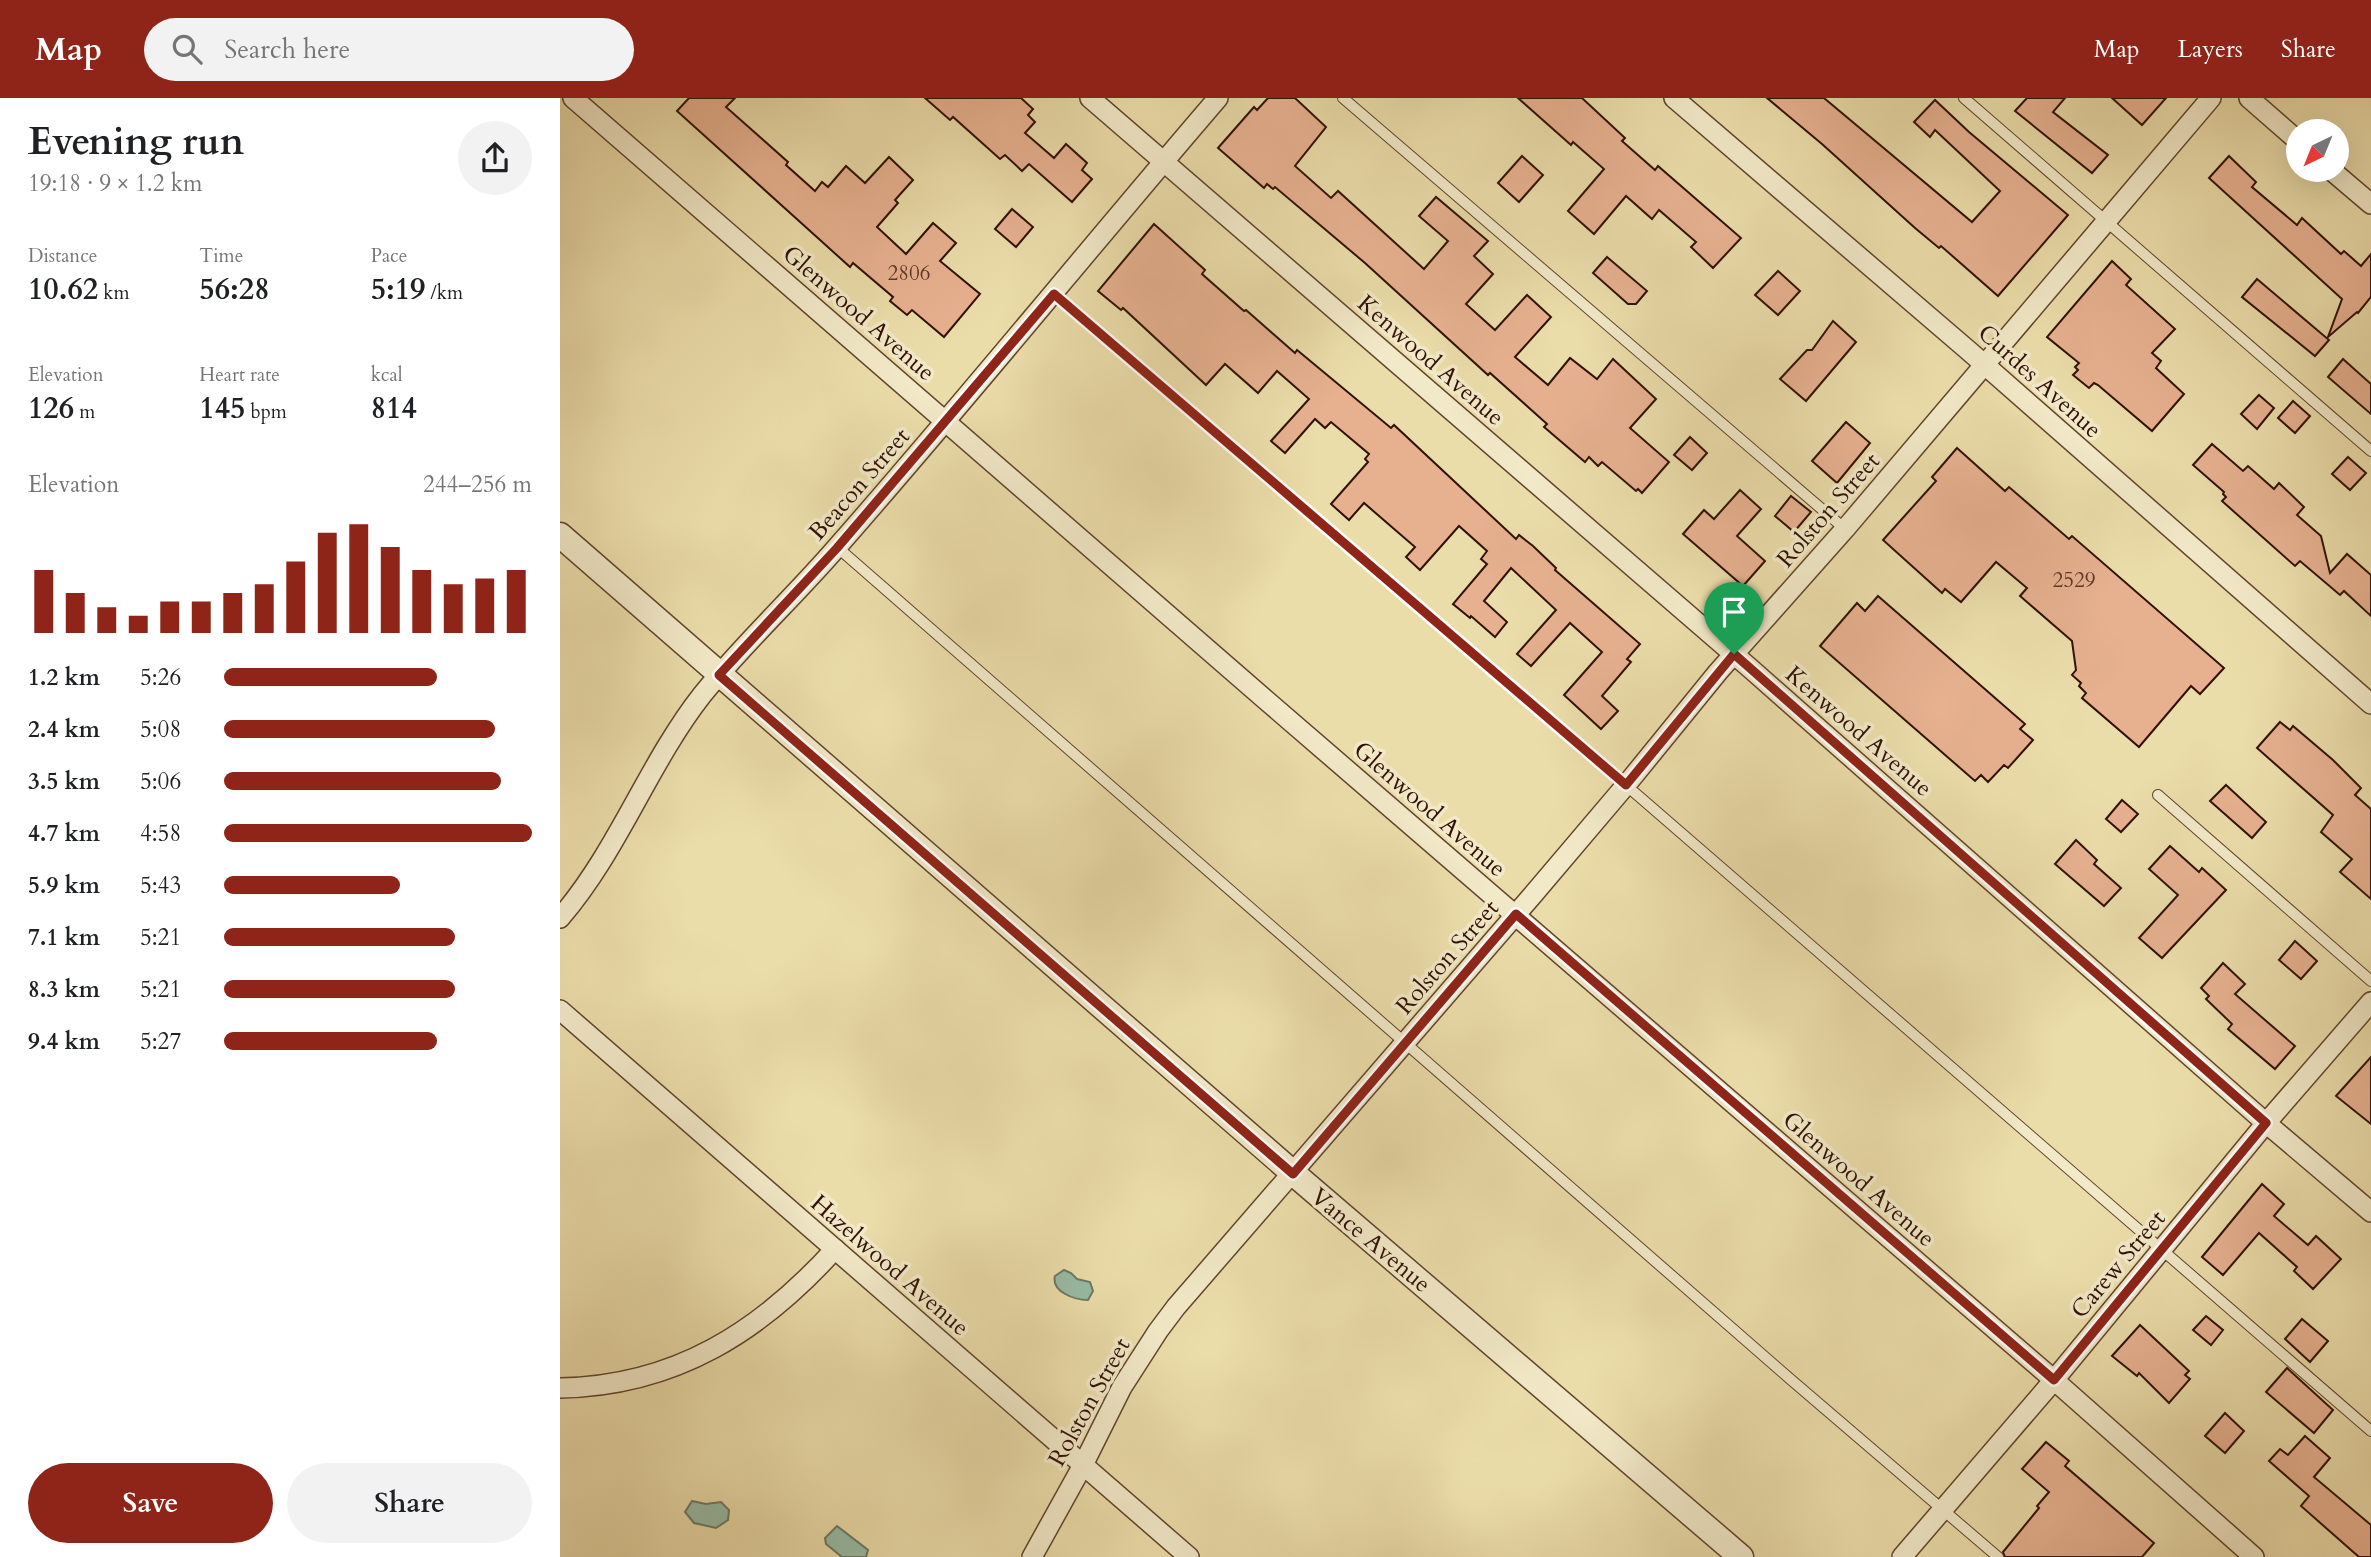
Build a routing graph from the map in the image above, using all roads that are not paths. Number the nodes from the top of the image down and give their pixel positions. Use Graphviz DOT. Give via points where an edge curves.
graph roads {
  1 [pos="573,98"];
  2 [pos="1090,98"];
  3 [pos="1217,98"];
  4 [pos="1343,98"];
  5 [pos="1674,98"];
  6 [pos="1964,98"];
  7 [pos="2211,98"];
  8 [pos="2249,98"];
  9 [pos="2286,130"];
  10 [pos="1163,163"];
  11 [pos="2345,182"];
  12 [pos="2371,204"];
  13 [pos="2107,222"];
  14 [pos="1054,294"];
  15 [pos="1984,364"];
  16 [pos="946,421"];
  17 [pos="2371,451"];
  18 [pos="1845,529"];
  19 [pos="560,535"];
  20 [pos="837,548"];
  21 [pos="1734,654"];
  22 [pos="719,675"];
  23 [pos="2371,704"];
  24 [pos="1626,785"];
  25 [pos="2158,795"];
  26 [pos="1516,914"];
  27 [pos="560,918"];
  28 [pos="2371,981"];
  29 [pos="2371,1002"];
  30 [pos="560,1010"];
  31 [pos="1405,1044"];
  32 [pos="2266,1123"];
  33 [pos="1293,1174"];
  34 [pos="2371,1212"];
  35 [pos="835,1249"];
  36 [pos="2162,1250"];
  37 [pos="2054,1380"];
  38 [pos="560,1388"];
  39 [pos="2371,1431"];
  40 [pos="1083,1465"];
  41 [pos="1943,1509"];
  42 [pos="1032,1557"];
  43 [pos="1189,1557"];
  44 [pos="1741,1557"];
  45 [pos="1902,1557"];
  46 [pos="1998,1557"];
  47 [pos="2254,1557"];
  1 -- 16 [label="street, Glenwood Avenue"];
  2 -- 10 [label="street, Kenwood Avenue"];
  3 -- 10 [label="street, Beacon Street"];
  4 -- 18 [label="lane"];
  5 -- 15 [label="street, Curdes Avenue"];
  6 -- 13 [label="lane"];
  7 -- 13 [label="street, Rolston Street"];
  8 -- 9 [label="street"];
  10 -- 14 [label="street, Beacon Street"];
  10 -- 21 [label="street, Kenwood Avenue"];
  11 -- 12 [label="street"];
  13 -- 15 [label="street, Rolston Street"];
  13 -- 17 [label="lane"];
  14 -- 16 [label="street, Beacon Street"];
  14 -- 24 [label="lane"];
  15 -- 18 [label="street, Rolston Street"];
  15 -- 23 [label="street, Curdes Avenue"];
  16 -- 20 [label="street, Beacon Street"];
  16 -- 26 [label="street, Glenwood Avenue"];
  18 -- 21 [label="street, Rolston Street"];
  19 -- 22 [label="street, Vance Avenue"];
  20 -- 22 [label="street, Beacon Street"];
  20 -- 31 [label="lane"];
  21 -- 24 [label="street, Rolston Street"];
  21 -- 32 [label="street, Kenwood Avenue"];
  22 -- 27 [label="street, Beacon Street" via="674,737 591,878"];
  22 -- 33 [label="street, Vance Avenue"];
  24 -- 26 [label="street, Rolston Street"];
  24 -- 36 [label="lane"];
  25 -- 28 [label="lane"];
  26 -- 31 [label="street, Rolston Street"];
  26 -- 37 [label="street, Glenwood Avenue"];
  29 -- 32 [label="street, Carew Street"];
  30 -- 35 [label="street, Hazelwood Avenue"];
  31 -- 33 [label="street, Rolston Street"];
  31 -- 41 [label="lane"];
  32 -- 34 [label="street, Kenwood Avenue"];
  32 -- 36 [label="street, Carew Street"];
  33 -- 40 [label="street, Rolston Street" via="1158,1331 1122,1387"];
  33 -- 44 [label="street, Vance Avenue"];
  35 -- 38 [label="street" via="776,1308 710,1352 671,1368 608,1384"];
  35 -- 40 [label="street, Hazelwood Avenue"];
  36 -- 37 [label="street, Carew Street"];
  36 -- 39 [label="lane"];
  37 -- 41 [label="street, Carew Street"];
  37 -- 47 [label="street, Glenwood Avenue"];
  40 -- 42 [label="street, Rolston Street"];
  40 -- 43 [label="street, Hazelwood Avenue"];
  41 -- 45 [label="street, Carew Street"];
  41 -- 46 [label="lane"];
}
